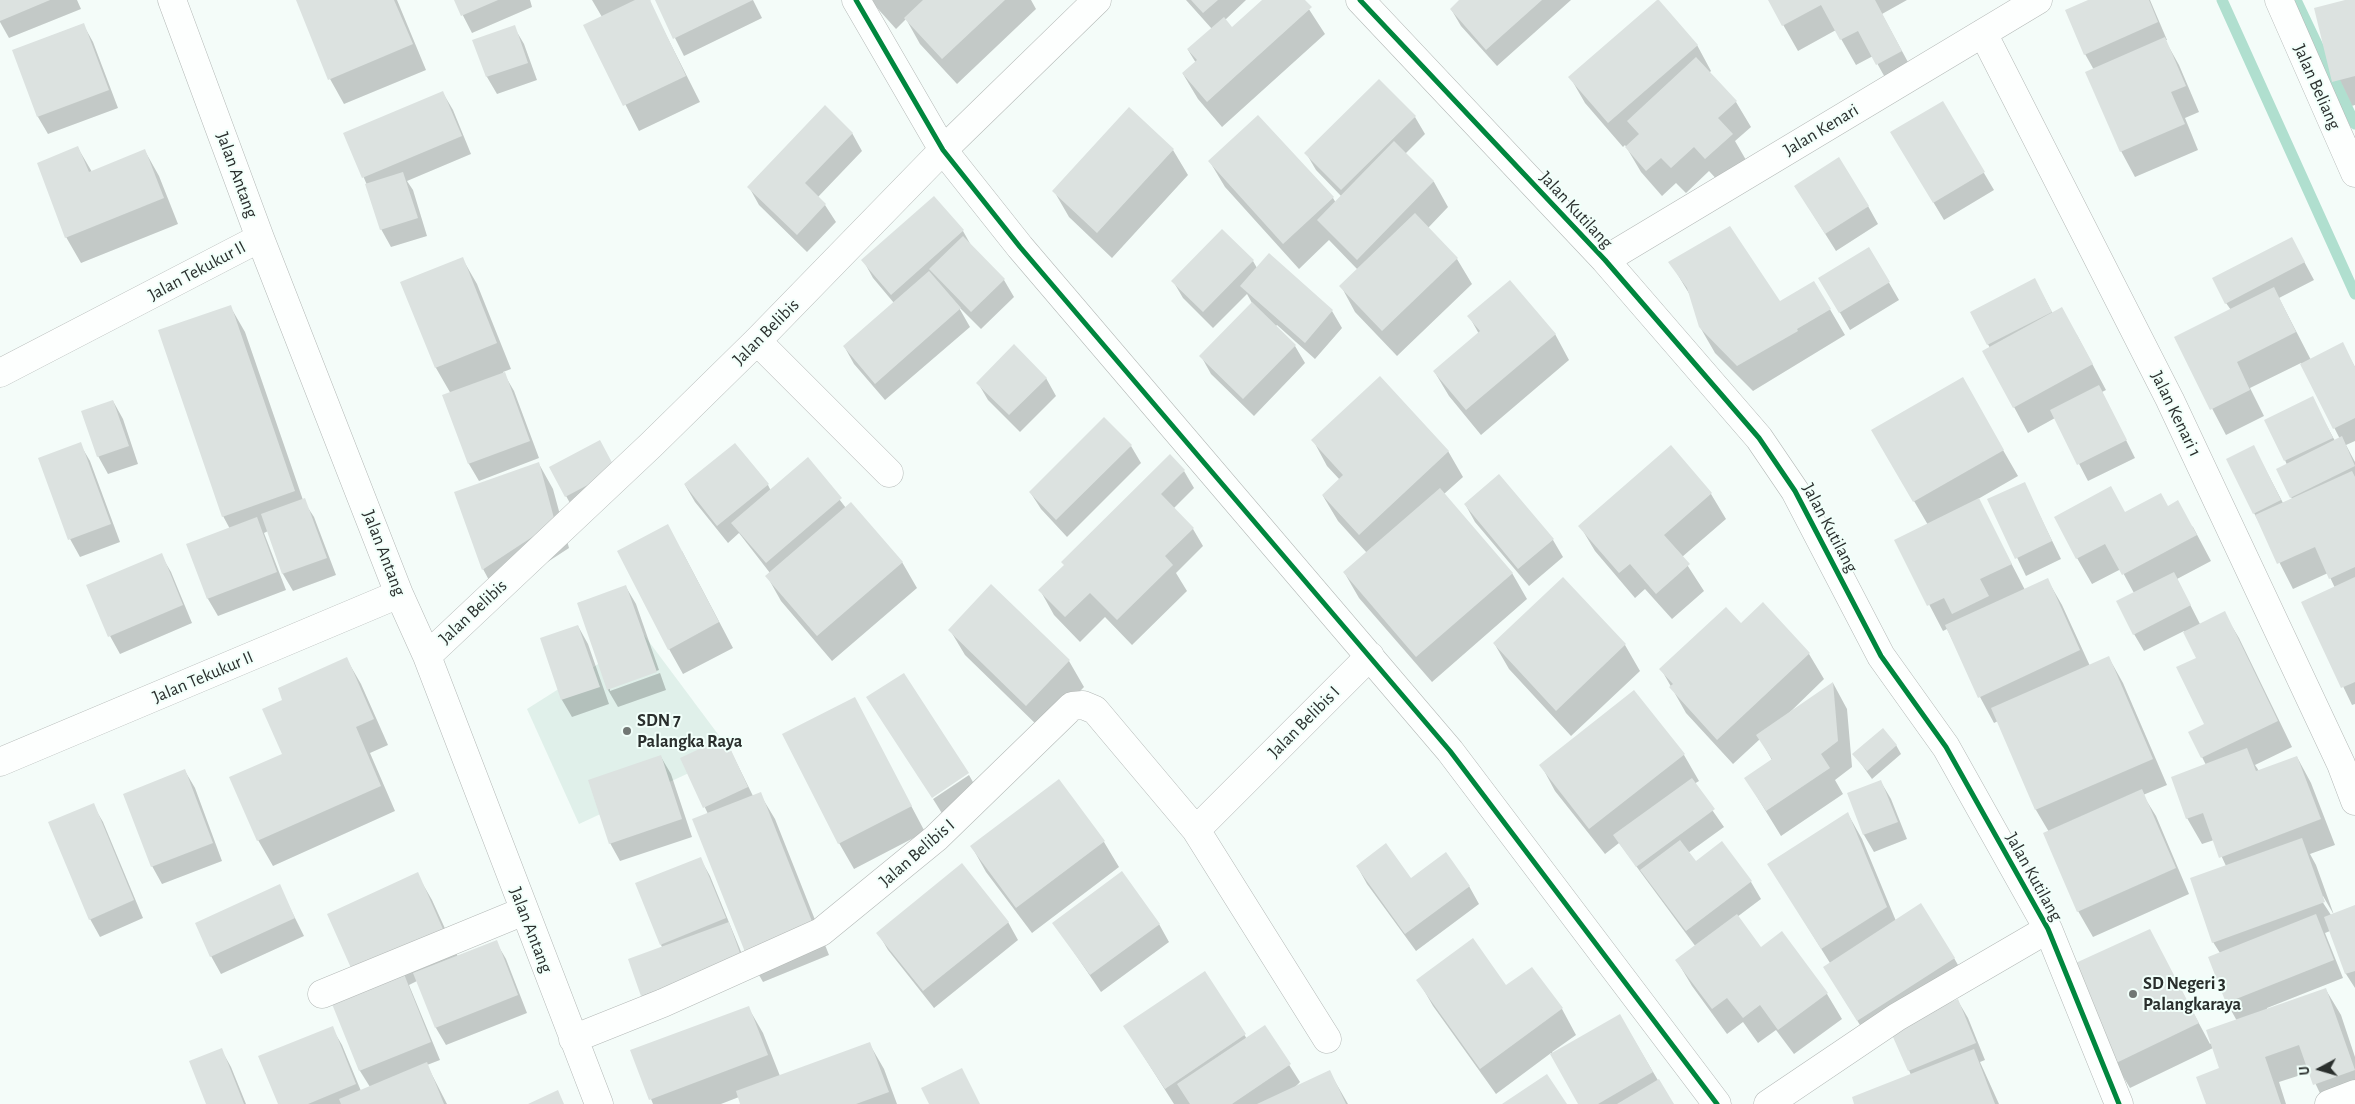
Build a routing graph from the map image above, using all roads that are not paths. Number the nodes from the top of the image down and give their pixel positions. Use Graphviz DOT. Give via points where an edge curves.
graph roads {
  1 [pos="172,0"];
  2 [pos="856,0"];
  3 [pos="1097,0"];
  4 [pos="1360,0"];
  5 [pos="2038,0"];
  6 [pos="2279,0"];
  7 [pos="1983,33"];
  8 [pos="943,150"];
  9 [pos="2355,173"];
  10 [pos="260,238"];
  11 [pos="1605,260"];
  12 [pos="757,341"];
  13 [pos="0,373"];
  14 [pos="889,473"];
  15 [pos="399,594"];
  16 [pos="427,656"];
  17 [pos="1370,656"];
  18 [pos="2,754"];
  19 [pos="2355,801"];
  20 [pos="1196,830"];
  21 [pos="524,911"];
  22 [pos="2048,929"];
  23 [pos="322,994"];
  24 [pos="573,1039"];
  25 [pos="1327,1039"];
  26 [pos="2355,1094"];
  27 [pos="600,1104"];
  28 [pos="1717,1104"];
  29 [pos="1768,1104"];
  30 [pos="2119,1104"];
  31 [pos="2330,1104"];
  1 -- 10 [label="street, Jalan Antang"];
  2 -- 8 [label="street"];
  3 -- 8 [label="street, Jalan Belibis"];
  4 -- 11 [label="street, Jalan Kutilang"];
  5 -- 7 [label="street, Jalan Kenari"];
  6 -- 9 [label="street, Jalan Beliang"];
  7 -- 11 [label="street, Jalan Kenari"];
  7 -- 19 [label="street, Jalan Kenari 1" via="2170,400 2341,764"];
  8 -- 12 [label="street, Jalan Belibis"];
  8 -- 17 [label="street" via="1020,248"];
  10 -- 13 [label="street, Jalan Tekukur II"];
  10 -- 15 [label="street, Jalan Antang"];
  11 -- 22 [label="street, Jalan Kutilang" via="1759,438 1795,491 1881,656 1946,747"];
  12 -- 14 [label="street"];
  12 -- 16 [label="street, Jalan Belibis" via="652,445"];
  15 -- 16 [label="street, Jalan Antang"];
  15 -- 18 [label="street, Jalan Tekukur II"];
  16 -- 21 [label="street, Jalan Antang"];
  17 -- 20 [label="street, Jalan Belibis I"];
  17 -- 28 [label="street" via="1456,759"];
  20 -- 24 [label="street, Jalan Belibis I" via="1095,710 1083,705 1072,706 936,838 821,932"];
  20 -- 25 [label="street, Jalan Belibis I"];
  21 -- 23 [label="street"];
  21 -- 24 [label="street, Jalan Antang"];
  22 -- 29 [label="street" via="1897,1017"];
  22 -- 30 [label="street, Jalan Kutilang"];
  24 -- 27 [label="street, Jalan Antang"];
  26 -- 31 [label="street"];
}
